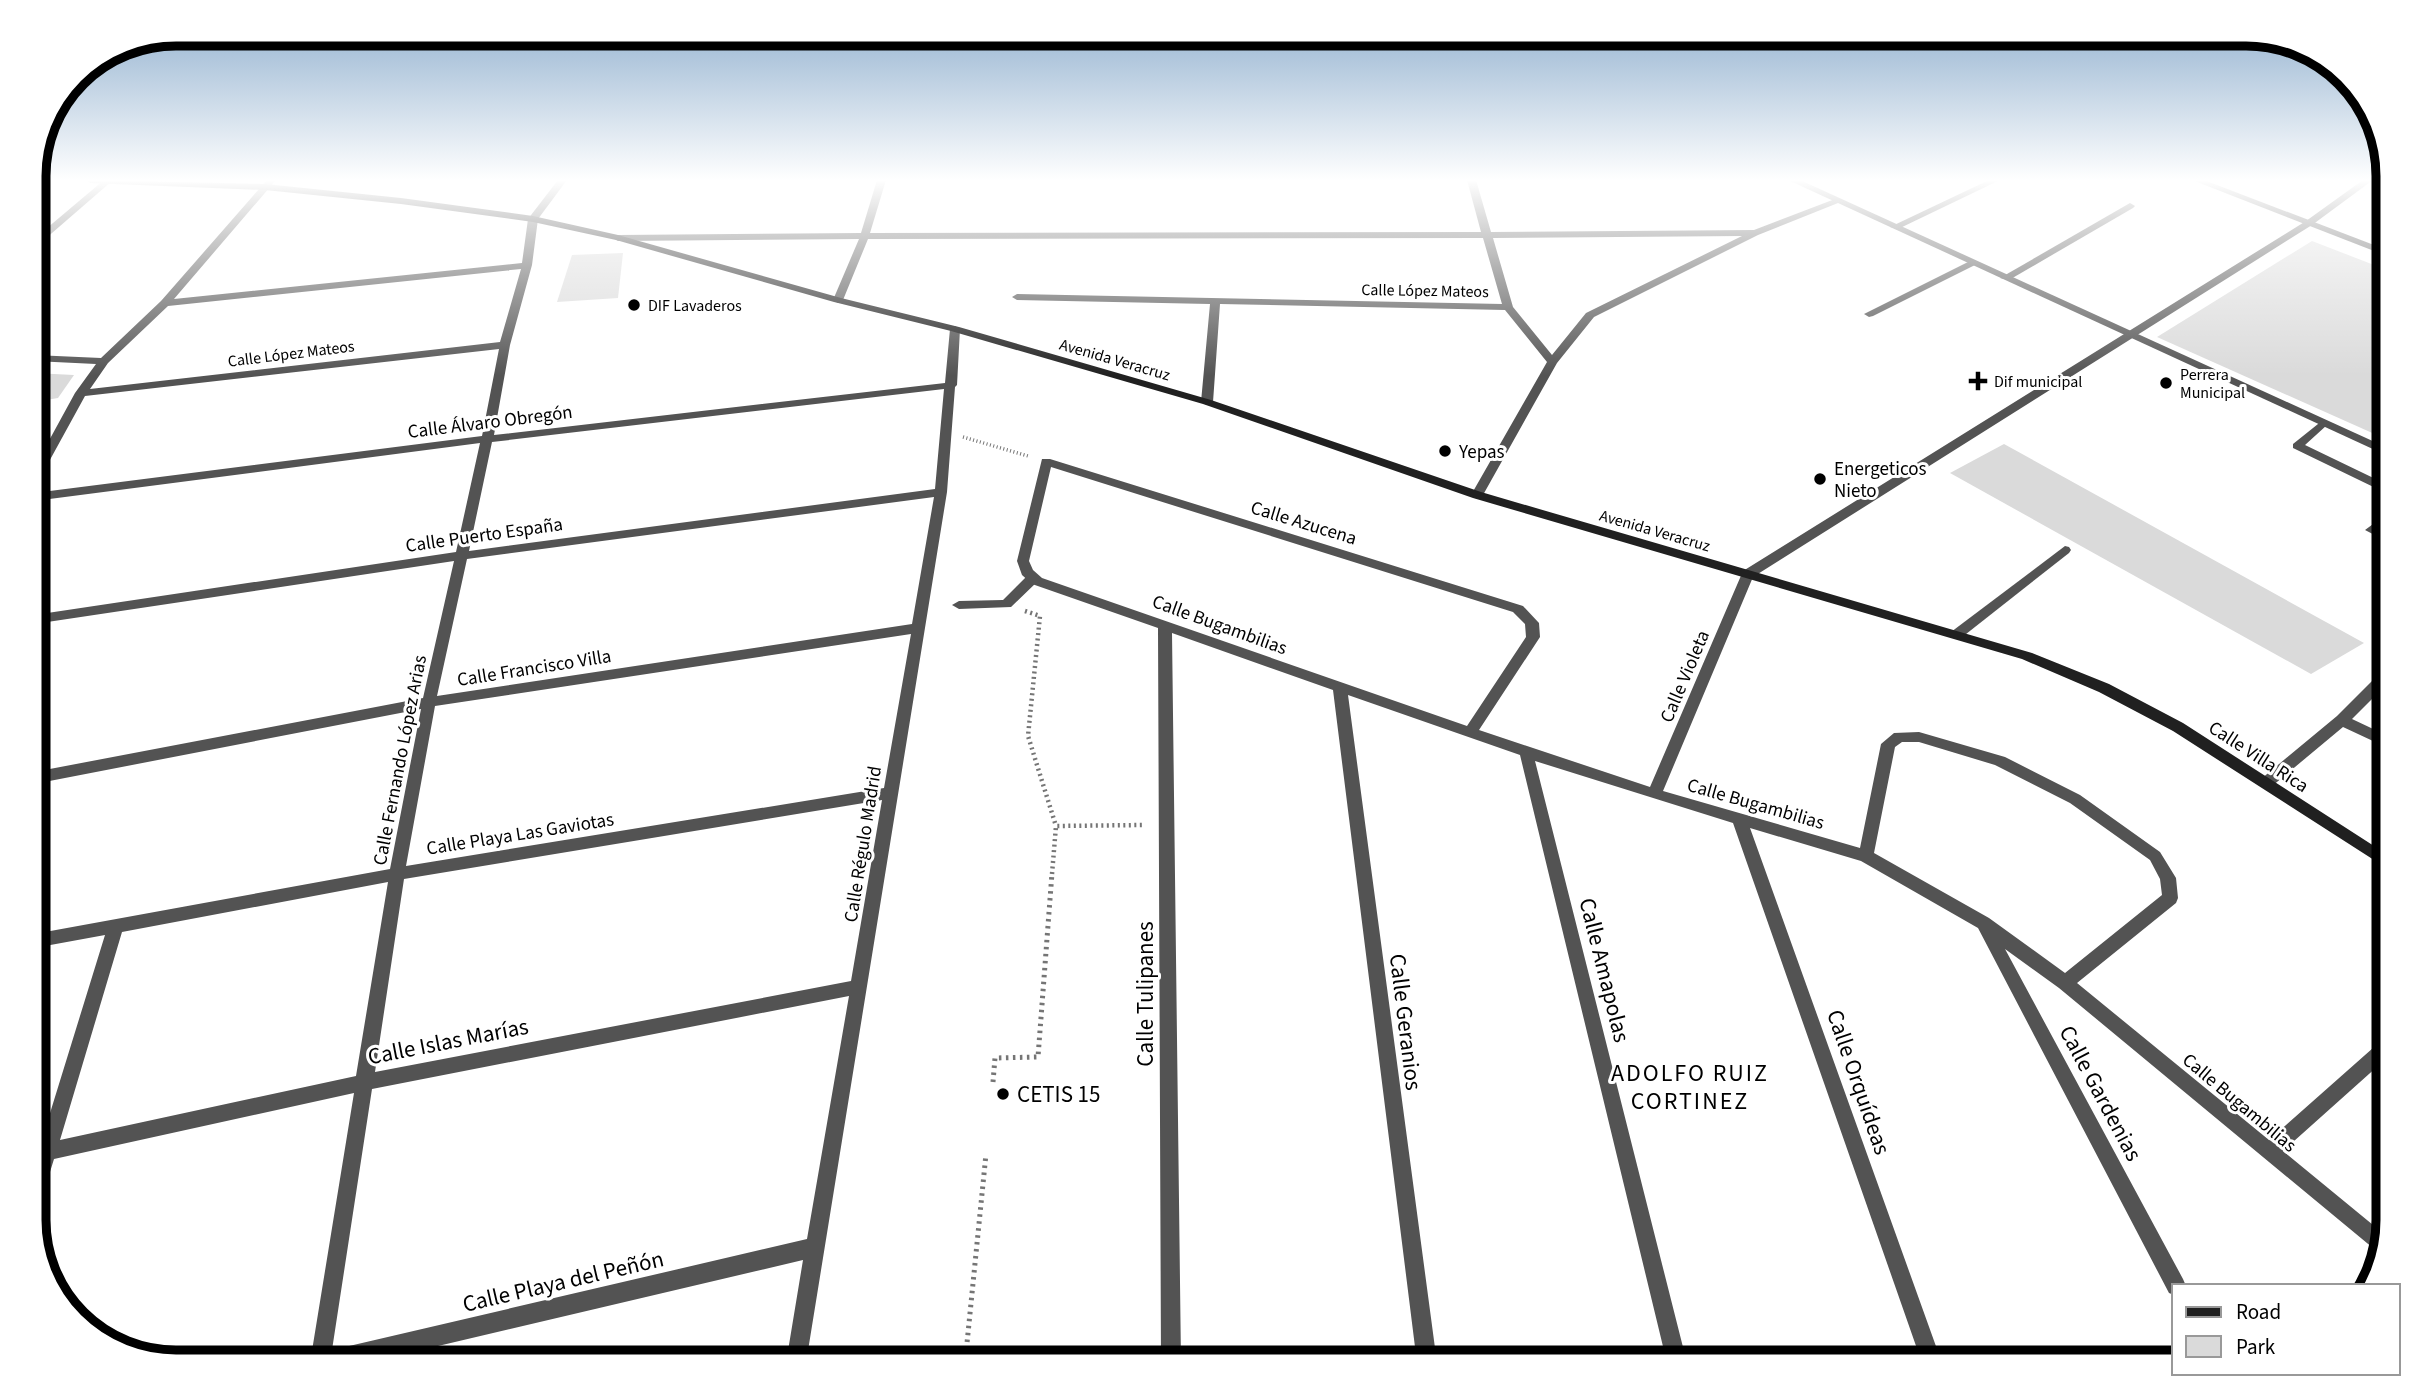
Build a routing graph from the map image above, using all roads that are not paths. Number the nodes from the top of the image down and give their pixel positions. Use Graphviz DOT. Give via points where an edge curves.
graph roads {
  1 [pos="215,245"];
  2 [pos="530,245"];
  3 [pos="643,245"];
  4 [pos="861,245"];
  5 [pos="1489,245"];
  6 [pos="1731,245"];
  7 [pos="1933,245"];
  8 [pos="2062,245"];
  9 [pos="2273,245"];
  10 [pos="1972,263"];
  11 [pos="527,265"];
  12 [pos="2005,278"];
  13 [pos="1017,297"];
  14 [pos="838,300"];
  15 [pos="1215,300"];
  16 [pos="165,303"];
  17 [pos="1508,307"];
  18 [pos="1869,314"];
  19 [pos="955,329"];
  20 [pos="2126,335"];
  21 [pos="505,345"];
  22 [pos="46,359"];
  23 [pos="104,361"];
  24 [pos="1552,362"];
  25 [pos="952,385"];
  26 [pos="81,393"];
  27 [pos="1207,402"];
  28 [pos="2323,423"];
  29 [pos="487,439"];
  30 [pos="2375,447"];
  31 [pos="46,456"];
  32 [pos="2375,484"];
  33 [pos="941,492"];
  34 [pos="46,495"];
  35 [pos="1477,495"];
  36 [pos="2065,550"];
  37 [pos="460,556"];
  38 [pos="1748,574"];
  39 [pos="1030,575"];
  40 [pos="959,605"];
  41 [pos="46,618"];
  42 [pos="1165,624"];
  43 [pos="918,628"];
  44 [pos="1956,635"];
  45 [pos="2375,687"];
  46 [pos="1340,688"];
  47 [pos="2104,688"];
  48 [pos="429,702"];
  49 [pos="2342,720"];
  50 [pos="1470,733"];
  51 [pos="2376,738"];
  52 [pos="1525,752"];
  53 [pos="46,776"];
  54 [pos="2266,783"];
  55 [pos="890,793"];
  56 [pos="1654,794"];
  57 [pos="1740,818"];
  58 [pos="2376,855"];
  59 [pos="1866,856"];
  60 [pos="397,874"];
  61 [pos="1983,923"];
  62 [pos="116,926"];
  63 [pos="46,939"];
  64 [pos="2065,983"];
  65 [pos="858,987"];
  66 [pos="2376,1057"];
  67 [pos="365,1082"];
  68 [pos="49,1151"];
  69 [pos="2269,1152"];
  70 [pos="46,1160"];
  71 [pos="2374,1238"];
  72 [pos="816,1247"];
  73 [pos="2175,1284"];
  74 [pos="322,1350"];
  75 [pos="376,1350"];
  76 [pos="798,1350"];
  77 [pos="1171,1350"];
  78 [pos="1425,1350"];
  79 [pos="1674,1350"];
  80 [pos="1927,1350"];
  1 -- 16 [label="street"];
  2 -- 11 [label="street, Calle Fernando López Arias"];
  3 -- 14 [label="main road, Avenida Veracruz"];
  4 -- 14 [label="street"];
  5 -- 17 [label="street"];
  6 -- 24 [label="street" via="1590,315"];
  7 -- 10 [label="street"];
  8 -- 12 [label="street"];
  9 -- 20 [label="street"];
  10 -- 12 [label="street"];
  10 -- 18 [label="street"];
  11 -- 16 [label="street"];
  11 -- 21 [label="street, Calle Fernando López Arias"];
  12 -- 20 [label="street"];
  13 -- 15 [label="street, Calle López Mateos"];
  14 -- 19 [label="main road, Avenida Veracruz"];
  15 -- 17 [label="street, Calle López Mateos"];
  15 -- 27 [label="street"];
  16 -- 23 [label="street"];
  17 -- 24 [label="street"];
  19 -- 25 [label="street, Calle Régulo Madrid"];
  19 -- 27 [label="main road, Avenida Veracruz"];
  20 -- 28 [label="street"];
  20 -- 38 [label="street"];
  21 -- 26 [label="street, Calle López Mateos"];
  21 -- 29 [label="street, Calle Fernando López Arias"];
  22 -- 23 [label="street"];
  23 -- 26 [label="street"];
  24 -- 35 [label="street"];
  25 -- 29 [label="street, Calle Álvaro Obregón"];
  25 -- 33 [label="street, Calle Régulo Madrid"];
  26 -- 31 [label="street"];
  27 -- 35 [label="main road, Avenida Veracruz"];
  28 -- 30 [label="street"];
  28 -- 32 [label="street" via="2297,446"];
  29 -- 34 [label="street, Calle Álvaro Obregón"];
  29 -- 37 [label="street, Calle Fernando López Arias"];
  33 -- 37 [label="street, Calle Puerto España"];
  33 -- 43 [label="street, Calle Régulo Madrid"];
  35 -- 38 [label="main road, Avenida Veracruz"];
  36 -- 44 [label="street"];
  37 -- 41 [label="street, Calle Puerto España"];
  37 -- 48 [label="street, Calle Fernando López Arias"];
  38 -- 44 [label="main road, Avenida Veracruz"];
  38 -- 56 [label="street, Calle Violeta"];
  39 -- 40 [label="street" via="1006,604"];
  39 -- 42 [label="street, Calle Bugambilias"];
  39 -- 50 [label="street, Calle Azucena" via="1023,561 1046,461 1518,609 1532,623 1534,637"];
  42 -- 46 [label="street, Calle Bugambilias"];
  42 -- 77 [label="street, Calle Tulipanes"];
  43 -- 48 [label="street, Calle Francisco Villa"];
  43 -- 55 [label="street, Calle Régulo Madrid"];
  44 -- 47 [label="main road, Avenida Veracruz" via="2027,656"];
  45 -- 49 [label="street"];
  46 -- 50 [label="street, Calle Bugambilias"];
  46 -- 78 [label="street, Calle Geranios"];
  47 -- 54 [label="main road, Calle Villa Rica" via="2178,727"];
  48 -- 53 [label="street, Calle Francisco Villa"];
  48 -- 60 [label="street, Calle Fernando López Arias"];
  49 -- 51 [label="street"];
  49 -- 54 [label="street"];
  50 -- 52 [label="street, Calle Bugambilias"];
  52 -- 56 [label="street, Calle Bugambilias"];
  52 -- 79 [label="street, Calle Amapolas"];
  54 -- 58 [label="main road, Calle Villa Rica"];
  55 -- 60 [label="street, Calle Playa Las Gaviotas"];
  55 -- 65 [label="street, Calle Régulo Madrid"];
  56 -- 57 [label="street, Calle Bugambilias"];
  57 -- 59 [label="street, Calle Bugambilias"];
  57 -- 80 [label="street, Calle Orquídeas"];
  59 -- 61 [label="street, Calle Bugambilias"];
  59 -- 64 [label="street" via="1888,744 1899,737 1919,737 2000,761 2075,799 2155,856 2168,878 2170,898"];
  60 -- 62 [label="street, Calle Playa Las Gaviotas"];
  60 -- 67 [label="street, Calle Fernando López Arias"];
  61 -- 64 [label="street, Calle Bugambilias"];
  61 -- 73 [label="street, Calle Gardenias"];
  62 -- 63 [label="street, Calle Playa Las Gaviotas"];
  62 -- 68 [label="street"];
  64 -- 69 [label="street, Calle Bugambilias"];
  65 -- 67 [label="street, Calle Islas Marías"];
  65 -- 72 [label="street, Calle Régulo Madrid"];
  66 -- 69 [label="street"];
  67 -- 68 [label="street, Calle Islas Marías"];
  67 -- 74 [label="street, Calle Fernando López Arias"];
  68 -- 70 [label="street"];
  69 -- 71 [label="street, Calle Bugambilias"];
  72 -- 75 [label="street, Calle Playa del Peñón"];
  72 -- 76 [label="street, Calle Régulo Madrid"];
}
